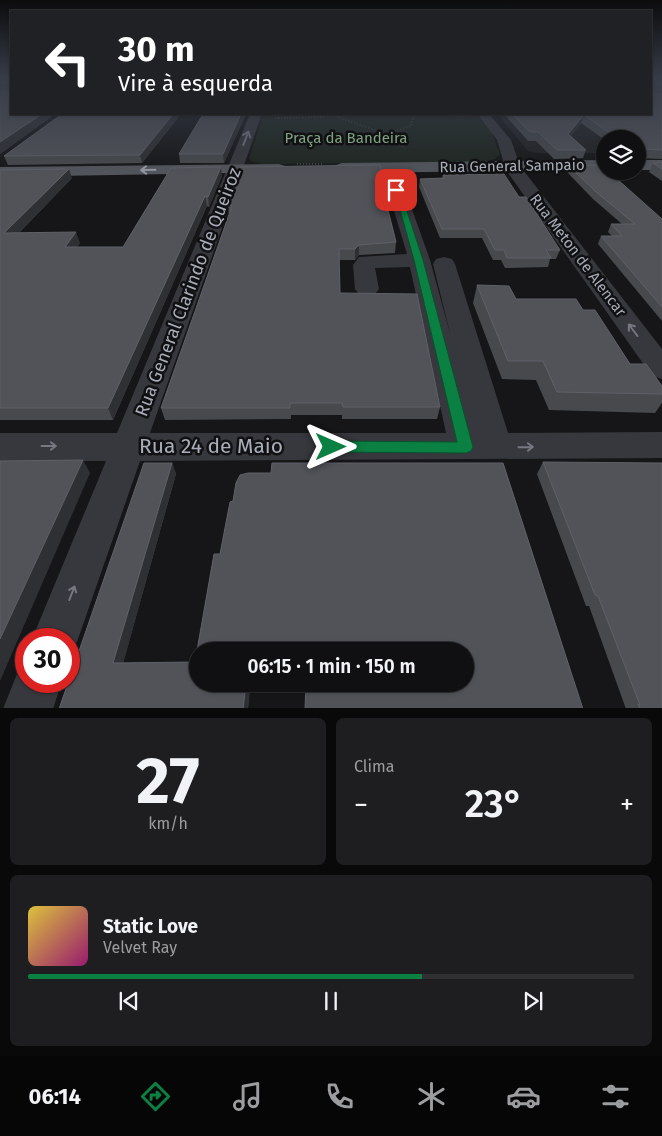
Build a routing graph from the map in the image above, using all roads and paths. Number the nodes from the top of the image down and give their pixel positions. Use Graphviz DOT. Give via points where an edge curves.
graph roads {
  1 [pos="352,115"];
  2 [pos="400,115"];
  3 [pos="484,115"];
  4 [pos="255,116"];
  5 [pos="413,116"];
  6 [pos="450,116"];
  7 [pos="337,117"];
  8 [pos="386,134"];
  9 [pos="407,149"];
  10 [pos="646,156"];
  11 [pos="662,156"];
  12 [pos="509,157"];
  13 [pos="596,157"];
  14 [pos="596,165"];
  15 [pos="646,165"];
  16 [pos="662,165"];
  17 [pos="389,167"];
  18 [pos="296,168"];
  19 [pos="323,168"];
  20 [pos="235,169"];
  21 [pos="0,172"];
  22 [pos="431,262"];
  23 [pos="367,289"];
  24 [pos="662,369"];
  25 [pos="662,445"];
  26 [pos="130,446"];
  27 [pos="0,447"];
  28 [pos="481,447"];
  29 [pos="59,628"];
  30 [pos="34,693"];
  31 [pos="28,708"];
  1 -- 7 [label="path"];
  2 -- 5 [label="path"];
  3 -- 12 [label="street, Rua Meton de Alencar" via="504,140"];
  4 -- 7 [label="path"];
  20 -- 4 [label="street, Rua General Clarindo de Queiroz, one-way"];
  5 -- 6 [label="path"];
  5 -- 8 [label="path" via="412,126"];
  7 -- 8 [label="path"];
  8 -- 9 [label="path"];
  10 -- 11 [label="main road"];
  12 -- 13 [label="main road"];
  12 -- 14 [label="main road, Rua General Sampaio"];
  12 -- 17 [label="main road, Rua General Sampaio"];
  24 -- 12 [label="street, Rua Meton de Alencar, one-way"];
  15 -- 16 [label="main road"];
  17 -- 19 [label="main road, Rua General Sampaio"];
  17 -- 22 [label="street"];
  18 -- 20 [label="main road"];
  20 -- 21 [label="main road, one-way"];
  20 -- 26 [label="street, Rua General Clarindo de Queiroz"];
  22 -- 23 [label="street" via="367,262 364,265"];
  22 -- 28 [label="street"];
  28 -- 25 [label="street, Rua 24 de Maio, one-way"];
  27 -- 26 [label="street, Rua 24 de Maio, one-way"];
  26 -- 28 [label="street, Rua 24 de Maio"];
  29 -- 26 [label="street, Rua General Clarindo de Queiroz, one-way"];
  30 -- 31 [label="street"];
}
